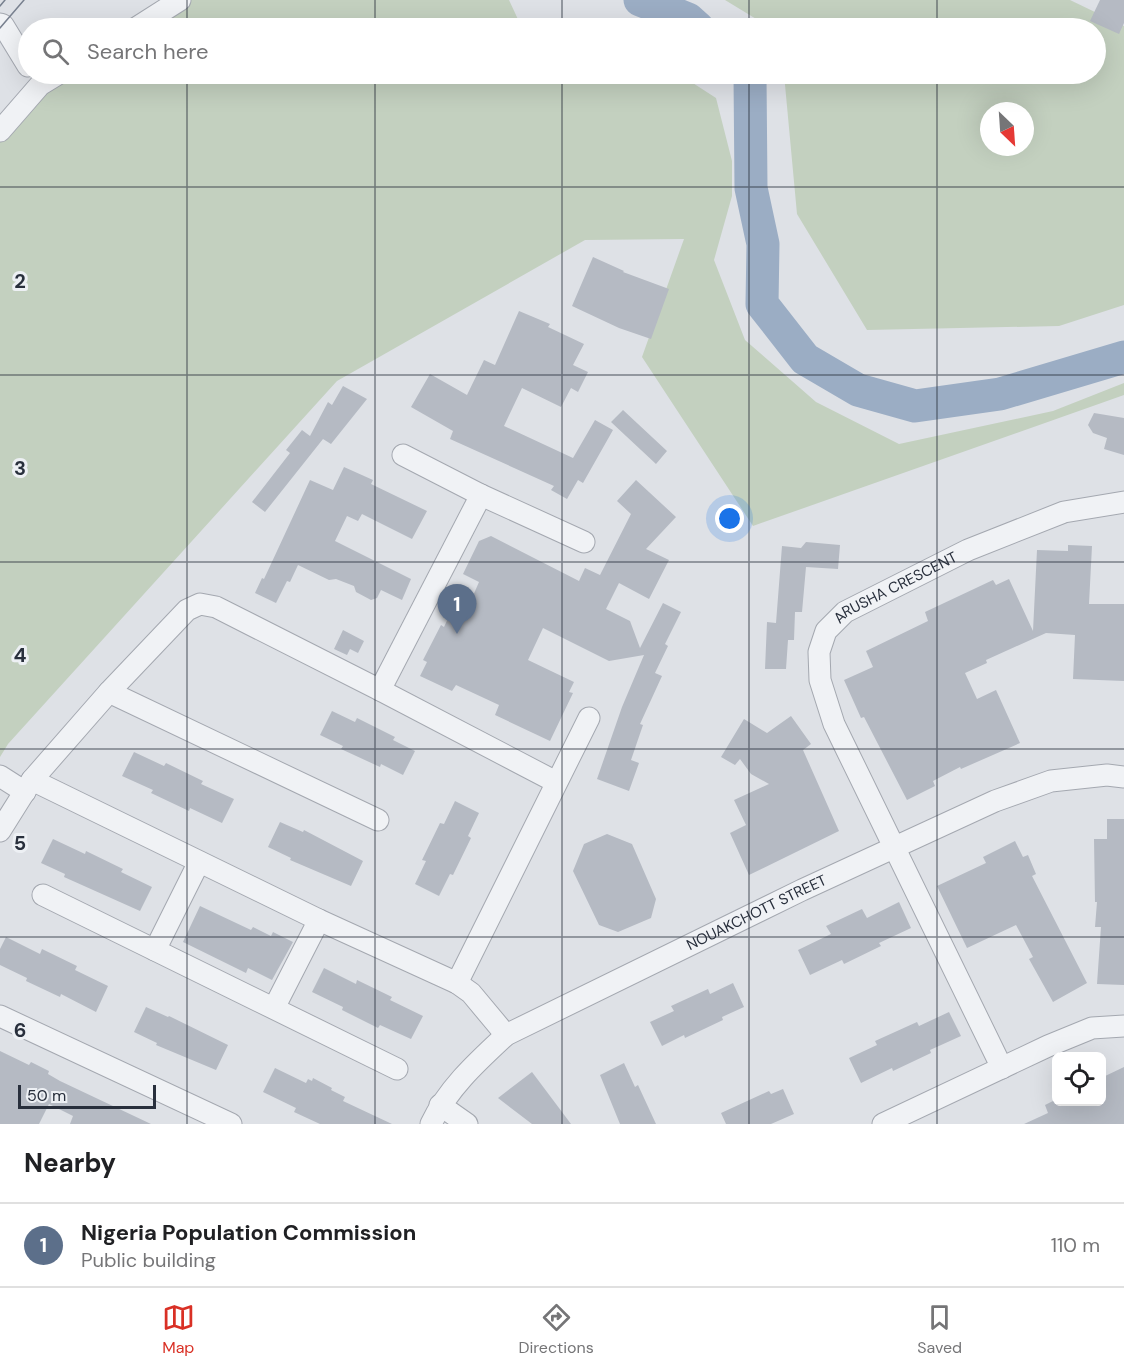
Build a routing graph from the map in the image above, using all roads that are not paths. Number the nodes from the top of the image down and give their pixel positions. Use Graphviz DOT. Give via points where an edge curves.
graph roads {
  1 [pos="180,0"];
  2 [pos="152,18"];
  3 [pos="0,24"];
  4 [pos="18,50"];
  5 [pos="33,84"];
  6 [pos="0,131"];
  7 [pos="403,455"];
  8 [pos="481,495"];
  9 [pos="1124,502"];
  10 [pos="584,542"];
  11 [pos="380,690"];
  12 [pos="109,692"];
  13 [pos="589,717"];
  14 [pos="0,776"];
  15 [pos="1124,777"];
  16 [pos="556,783"];
  17 [pos="28,786"];
  18 [pos="378,820"];
  19 [pos="0,831"];
  20 [pos="895,847"];
  21 [pos="199,862"];
  22 [pos="43,895"];
  23 [pos="319,920"];
  24 [pos="155,950"];
  25 [pos="457,982"];
  26 [pos="274,1008"];
  27 [pos="0,1016"];
  28 [pos="1124,1026"];
  29 [pos="506,1035"];
  30 [pos="1002,1068"];
  31 [pos="397,1069"];
  32 [pos="435,1115"];
  33 [pos="231,1124"];
  34 [pos="466,1124"];
  35 [pos="883,1124"];
  1 -- 2 [label="street"];
  3 -- 4 [label="street"];
  5 -- 6 [label="street"];
  7 -- 8 [label="street"];
  8 -- 10 [label="street"];
  8 -- 11 [label="street"];
  9 -- 20 [label="street, ARUSHA CRESCENT" via="1064,512 968,550 844,612 826,631 819,652 820,680 834,724"];
  11 -- 12 [label="street" via="216,607 200,604 187,610"];
  11 -- 16 [label="street"];
  12 -- 17 [label="street"];
  12 -- 18 [label="street"];
  13 -- 16 [label="street"];
  14 -- 17 [label="street"];
  15 -- 20 [label="street, NOUAKCHOTT STREET" via="1051,781 994,801"];
  16 -- 25 [label="street"];
  17 -- 19 [label="street"];
  17 -- 21 [label="street"];
  20 -- 29 [label="street, NOUAKCHOTT STREET"];
  20 -- 30 [label="street, ARUSHA CRESCENT"];
  21 -- 23 [label="street"];
  21 -- 24 [label="street"];
  22 -- 24 [label="street"];
  23 -- 25 [label="street"];
  23 -- 26 [label="street"];
  24 -- 26 [label="street"];
  25 -- 29 [label="street"];
  26 -- 31 [label="street"];
  27 -- 33 [label="street"];
  28 -- 30 [label="street" via="1092,1028"];
  29 -- 32 [label="street, NOUAKCHOTT STREET" via="472,1066"];
  30 -- 35 [label="street"];
  32 -- 34 [label="street"];
}
